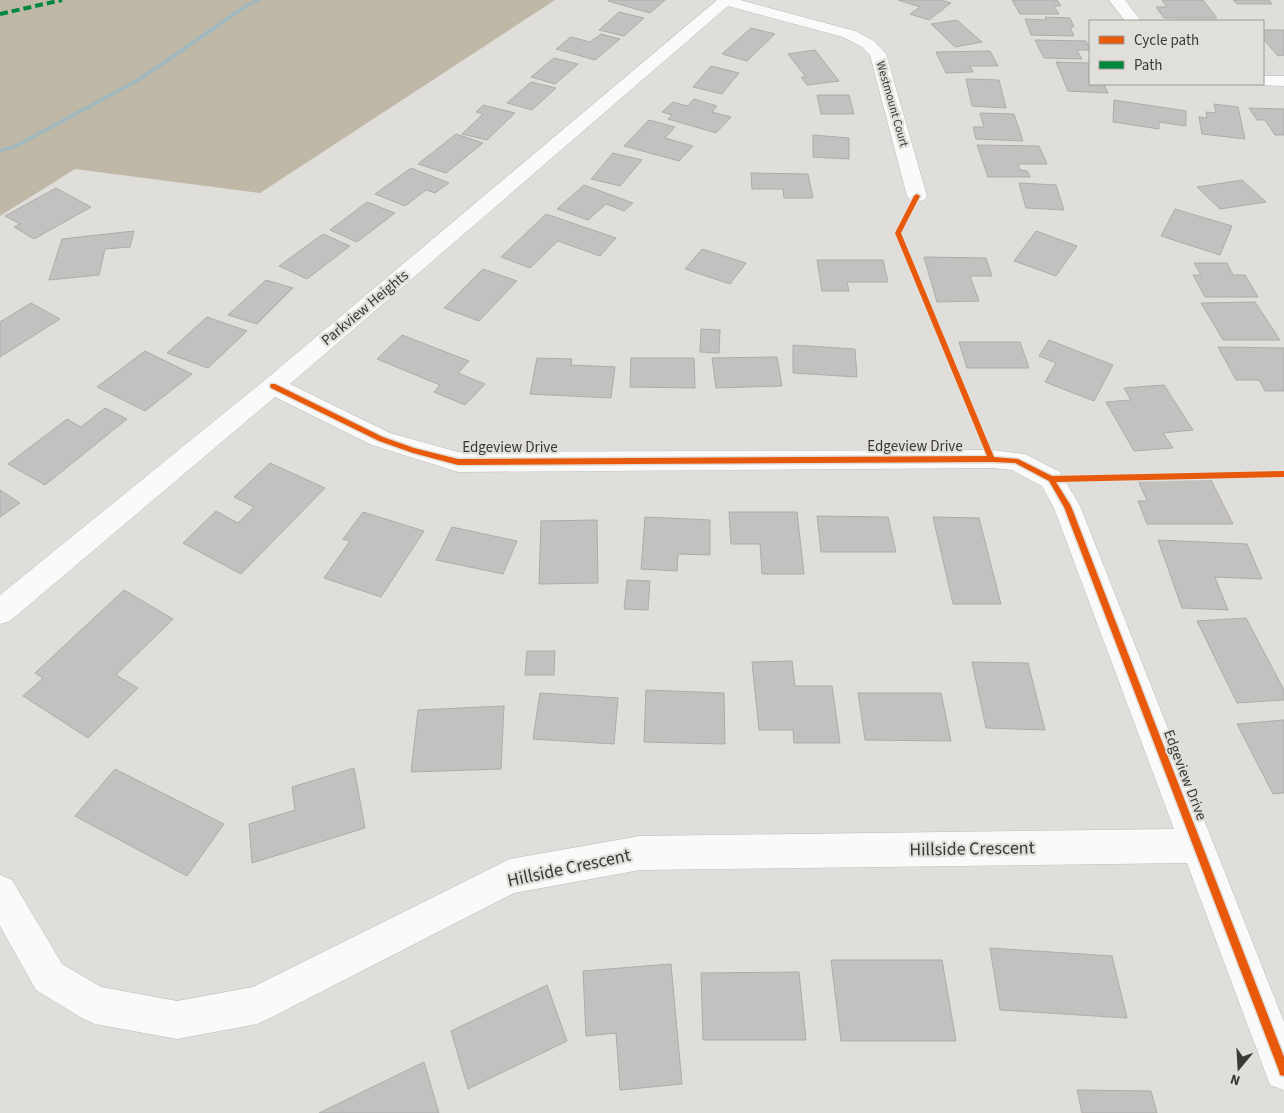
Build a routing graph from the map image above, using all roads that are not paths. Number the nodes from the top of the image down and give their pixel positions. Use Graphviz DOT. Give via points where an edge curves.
graph roads {
  1 [pos="726,0"];
  2 [pos="1117,0"];
  3 [pos="1132,20"];
  4 [pos="1284,81"];
  5 [pos="1264,82"];
  6 [pos="917,196"];
  7 [pos="273,386"];
  8 [pos="0,612"];
  9 [pos="1198,846"];
  10 [pos="0,892"];
  11 [pos="1284,1071"];
  1 -- 6 [label="street, Westmount Court" via="849,34 868,44 878,54"];
  1 -- 7 [label="street, Parkview Heights"];
  2 -- 3 [label="street"];
  4 -- 5 [label="street"];
  7 -- 8 [label="street, Parkview Heights"];
  7 -- 9 [label="street, Edgeview Drive" via="381,439 458,462 1016,461 1051,479 1067,506"];
  9 -- 10 [label="street, Hillside Crescent" via="640,853 510,876 257,1005 177,1020 95,1005 49,977"];
  9 -- 11 [label="street, Edgeview Drive"];
}
